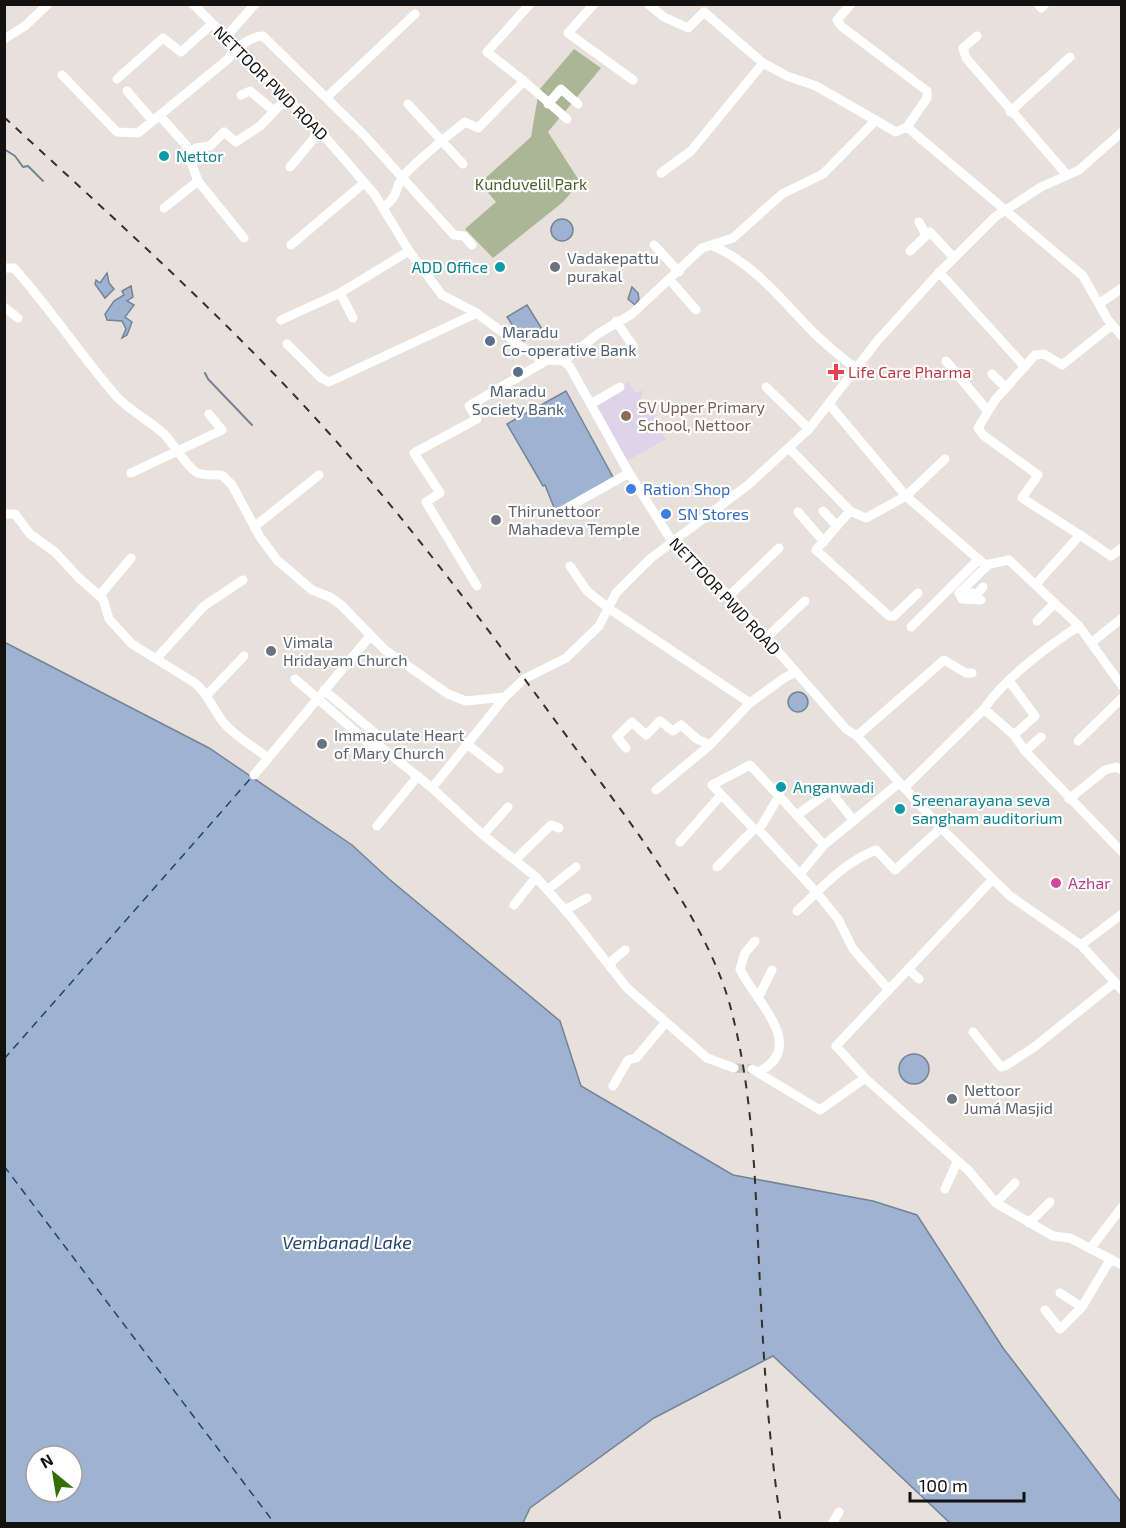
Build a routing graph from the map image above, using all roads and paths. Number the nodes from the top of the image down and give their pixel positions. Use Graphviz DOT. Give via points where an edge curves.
graph roads {
  1 [pos="48,4"];
  2 [pos="193,4"];
  3 [pos="255,4"];
  4 [pos="530,4"];
  5 [pos="594,4"];
  6 [pos="648,4"];
  7 [pos="710,4"];
  8 [pos="851,4"];
  9 [pos="1038,4"];
  10 [pos="1045,4"];
  11 [pos="704,12"];
  12 [pos="415,14"];
  13 [pos="212,24"];
  14 [pos="977,36"];
  15 [pos="225,38"];
  16 [pos="4,39"];
  17 [pos="235,49"];
  18 [pos="1070,57"];
  19 [pos="764,63"];
  20 [pos="62,75"];
  21 [pos="265,76"];
  22 [pos="117,79"];
  23 [pos="633,80"];
  24 [pos="524,81"];
  25 [pos="127,91"];
  26 [pos="288,97"];
  27 [pos="326,98"];
  28 [pos="408,104"];
  29 [pos="548,104"];
  30 [pos="578,104"];
  31 [pos="274,111"];
  32 [pos="1010,112"];
  33 [pos="156,118"];
  34 [pos="567,119"];
  35 [pos="876,120"];
  36 [pos="907,127"];
  37 [pos="321,131"];
  38 [pos="1122,132"];
  39 [pos="442,141"];
  40 [pos="192,152"];
  41 [pos="463,164"];
  42 [pos="290,167"];
  43 [pos="661,173"];
  44 [pos="1067,175"];
  45 [pos="402,177"];
  46 [pos="198,181"];
  47 [pos="364,183"];
  48 [pos="164,208"];
  49 [pos="383,208"];
  50 [pos="1005,210"];
  51 [pos="919,222"];
  52 [pos="927,235"];
  53 [pos="244,238"];
  54 [pos="291,245"];
  55 [pos="472,245"];
  56 [pos="654,245"];
  57 [pos="713,246"];
  58 [pos="409,250"];
  59 [pos="910,251"];
  60 [pos="954,258"];
  61 [pos="4,268"];
  62 [pos="679,272"];
  63 [pos="939,272"];
  64 [pos="670,280"];
  65 [pos="1122,288"];
  66 [pos="340,293"];
  67 [pos="1099,304"];
  68 [pos="4,307"];
  69 [pos="696,310"];
  70 [pos="477,314"];
  71 [pos="18,318"];
  72 [pos="353,318"];
  73 [pos="280,320"];
  74 [pos="616,321"];
  75 [pos="1112,325"];
  76 [pos="1122,336"];
  77 [pos="287,344"];
  78 [pos="633,346"];
  79 [pos="547,360"];
  80 [pos="564,361"];
  81 [pos="946,362"];
  82 [pos="1025,367"];
  83 [pos="856,369"];
  84 [pos="992,374"];
  85 [pos="620,387"];
  86 [pos="766,387"];
  87 [pos="1006,388"];
  88 [pos="591,404"];
  89 [pos="829,404"];
  90 [pos="987,410"];
  91 [pos="209,414"];
  92 [pos="809,429"];
  93 [pos="789,448"];
  94 [pos="179,450"];
  95 [pos="945,459"];
  96 [pos="130,473"];
  97 [pos="629,473"];
  98 [pos="319,475"];
  99 [pos="906,496"];
  100 [pos="823,511"];
  101 [pos="798,512"];
  102 [pos="850,512"];
  103 [pos="558,513"];
  104 [pos="4,514"];
  105 [pos="836,525"];
  106 [pos="254,527"];
  107 [pos="1080,535"];
  108 [pos="824,542"];
  109 [pos="673,543"];
  110 [pos="779,548"];
  111 [pos="1122,548"];
  112 [pos="131,558"];
  113 [pos="983,562"];
  114 [pos="570,566"];
  115 [pos="243,580"];
  116 [pos="1036,584"];
  117 [pos="477,586"];
  118 [pos="983,587"];
  119 [pos="961,591"];
  120 [pos="918,593"];
  121 [pos="100,595"];
  122 [pos="729,596"];
  123 [pos="981,600"];
  124 [pos="805,601"];
  125 [pos="1055,603"];
  126 [pos="608,608"];
  127 [pos="1122,618"];
  128 [pos="1037,621"];
  129 [pos="1079,626"];
  130 [pos="911,627"];
  131 [pos="370,636"];
  132 [pos="766,638"];
  133 [pos="1056,641"];
  134 [pos="1091,643"];
  135 [pos="1064,650"];
  136 [pos="244,656"];
  137 [pos="157,658"];
  138 [pos="796,672"];
  139 [pos="972,673"];
  140 [pos="295,679"];
  141 [pos="1010,682"];
  142 [pos="1122,686"];
  143 [pos="324,690"];
  144 [pos="207,695"];
  145 [pos="505,697"];
  146 [pos="1122,698"];
  147 [pos="317,699"];
  148 [pos="750,703"];
  149 [pos="984,709"];
  150 [pos="376,734"];
  151 [pos="1014,735"];
  152 [pos="858,736"];
  153 [pos="1041,737"];
  154 [pos="1078,741"];
  155 [pos="467,744"];
  156 [pos="710,745"];
  157 [pos="626,748"];
  158 [pos="1025,751"];
  159 [pos="268,758"];
  160 [pos="499,769"];
  161 [pos="1122,770"];
  162 [pos="254,775"];
  163 [pos="418,776"];
  164 [pos="902,786"];
  165 [pos="432,788"];
  166 [pos="656,790"];
  167 [pos="721,795"];
  168 [pos="778,796"];
  169 [pos="1069,799"];
  170 [pos="508,807"];
  171 [pos="798,815"];
  172 [pos="854,821"];
  173 [pos="377,826"];
  174 [pos="559,828"];
  175 [pos="941,828"];
  176 [pos="756,830"];
  177 [pos="483,835"];
  178 [pos="680,842"];
  179 [pos="824,845"];
  180 [pos="1122,852"];
  181 [pos="516,859"];
  182 [pos="576,867"];
  183 [pos="717,867"];
  184 [pos="801,873"];
  185 [pos="536,877"];
  186 [pos="993,879"];
  187 [pos="547,890"];
  188 [pos="817,893"];
  189 [pos="587,898"];
  190 [pos="514,904"];
  191 [pos="565,910"];
  192 [pos="797,911"];
  193 [pos="1122,914"];
  194 [pos="755,941"];
  195 [pos="930,944"];
  196 [pos="1081,945"];
  197 [pos="625,950"];
  198 [pos="937,952"];
  199 [pos="610,967"];
  200 [pos="908,969"];
  201 [pos="772,970"];
  202 [pos="919,980"];
  203 [pos="1118,986"];
  204 [pos="889,990"];
  205 [pos="758,998"];
  206 [pos="666,1022"];
  207 [pos="973,1032"];
  208 [pos="734,1068"];
  209 [pos="865,1078"];
  210 [pos="613,1086"];
  211 [pos="957,1162"];
  212 [pos="1015,1183"];
  213 [pos="945,1189"];
  214 [pos="1050,1202"];
  215 [pos="996,1203"];
  216 [pos="1118,1207"];
  217 [pos="1029,1223"];
  218 [pos="1090,1249"];
  219 [pos="1110,1260"];
  220 [pos="1122,1265"];
  221 [pos="1060,1293"];
  222 [pos="1082,1307"];
  223 [pos="1046,1310"];
  224 [pos="839,1512"];
  225 [pos="832,1524"];
  1 -- 16 [label="street"];
  2 -- 13 [label="street, NETTOOR PWD ROAD"];
  3 -- 15 [label="street"];
  4 -- 24 [label="street" via="487,52"];
  5 -- 23 [label="street" via="568,33"];
  6 -- 11 [label="street" via="688,28"];
  7 -- 11 [label="street"];
  8 -- 36 [label="street" via="837,20 841,26 927,91 927,98"];
  9 -- 10 [label="street" via="1041,8"];
  11 -- 19 [label="street"];
  12 -- 27 [label="street"];
  13 -- 15 [label="street, NETTOOR PWD ROAD"];
  13 -- 22 [label="street" via="181,52 163,38"];
  14 -- 32 [label="street" via="963,48 966,58"];
  15 -- 17 [label="street, NETTOOR PWD ROAD"];
  17 -- 21 [label="street, NETTOOR PWD ROAD"];
  17 -- 27 [label="street" via="263,36"];
  17 -- 33 [label="street"];
  18 -- 32 [label="street"];
  19 -- 35 [label="street" via="816,86"];
  19 -- 43 [label="street" via="691,151"];
  20 -- 33 [label="street" via="117,132 138,132"];
  21 -- 26 [label="street, NETTOOR PWD ROAD"];
  21 -- 31 [label="street" via="246,93"];
  24 -- 29 [label="street"];
  24 -- 39 [label="street" via="478,128 465,122"];
  25 -- 33 [label="street"];
  26 -- 31 [label="street"];
  26 -- 37 [label="street, NETTOOR PWD ROAD"];
  27 -- 45 [label="street"];
  28 -- 39 [label="street"];
  29 -- 30 [label="street" via="561,89"];
  29 -- 34 [label="street"];
  31 -- 40 [label="street" via="236,142 224,132 210,146"];
  32 -- 44 [label="street"];
  33 -- 40 [label="street"];
  35 -- 36 [label="street" via="896,132"];
  35 -- 57 [label="street" via="823,174 782,194 746,229"];
  36 -- 50 [label="street"];
  37 -- 42 [label="street"];
  37 -- 47 [label="street, NETTOOR PWD ROAD"];
  38 -- 44 [label="street" via="1079,170"];
  39 -- 41 [label="street"];
  39 -- 45 [label="street"];
  40 -- 46 [label="street" via="189,156"];
  44 -- 50 [label="street"];
  45 -- 49 [label="street" via="397,198"];
  45 -- 55 [label="street" via="454,235 464,236"];
  46 -- 48 [label="street"];
  46 -- 53 [label="street"];
  47 -- 49 [label="street, NETTOOR PWD ROAD"];
  47 -- 54 [label="street"];
  49 -- 58 [label="street, NETTOOR PWD ROAD"];
  50 -- 60 [label="street"];
  50 -- 67 [label="street" via="1083,276"];
  51 -- 52 [label="street"];
  52 -- 59 [label="street"];
  52 -- 60 [label="street" via="930,232"];
  56 -- 62 [label="street"];
  57 -- 62 [label="street" via="702,248"];
  57 -- 83 [label="street" via="763,278 816,335"];
  58 -- 66 [label="street"];
  58 -- 70 [label="street, NETTOOR PWD ROAD" via="442,295"];
  60 -- 63 [label="street"];
  61 -- 94 [label="street" via="14,268 43,300 118,398"];
  62 -- 64 [label="street"];
  63 -- 82 [label="street"];
  63 -- 83 [label="street"];
  64 -- 69 [label="street"];
  64 -- 74 [label="street" via="632,314"];
  65 -- 67 [label="street"];
  66 -- 72 [label="street"];
  66 -- 73 [label="street"];
  67 -- 75 [label="street"];
  68 -- 71 [label="street"];
  70 -- 77 [label="street" via="328,382"];
  70 -- 79 [label="street, NETTOOR PWD ROAD" via="532,355"];
  74 -- 78 [label="street"];
  74 -- 80 [label="street"];
  75 -- 76 [label="street"];
  75 -- 82 [label="street" via="1062,364 1044,354 1035,355"];
  79 -- 80 [label="street, NETTOOR PWD ROAD"];
  79 -- 117 [label="street" via="470,406 477,419 414,453 440,493 426,502"];
  80 -- 88 [label="street, NETTOOR PWD ROAD"];
  81 -- 90 [label="street"];
  82 -- 87 [label="street"];
  83 -- 89 [label="street"];
  84 -- 87 [label="street"];
  85 -- 88 [label="street"];
  86 -- 92 [label="street"];
  87 -- 90 [label="street"];
  88 -- 97 [label="street, NETTOOR PWD ROAD"];
  89 -- 92 [label="street"];
  89 -- 99 [label="street"];
  90 -- 107 [label="street" via="978,428 983,435 1038,475 1022,498"];
  91 -- 94 [label="street" via="222,430"];
  92 -- 93 [label="street"];
  93 -- 102 [label="street"];
  93 -- 109 [label="street"];
  94 -- 96 [label="street"];
  94 -- 106 [label="street" via="194,471 223,476 232,485"];
  95 -- 99 [label="street"];
  97 -- 103 [label="street"];
  97 -- 109 [label="street, NETTOOR PWD ROAD"];
  98 -- 106 [label="street"];
  99 -- 102 [label="street" via="866,518"];
  99 -- 113 [label="street"];
  100 -- 105 [label="street"];
  101 -- 108 [label="street"];
  102 -- 105 [label="street"];
  104 -- 121 [label="street" via="15,514 30,534"];
  105 -- 108 [label="street"];
  106 -- 131 [label="street" via="287,570 312,590 341,605"];
  107 -- 111 [label="street" via="1111,556"];
  107 -- 116 [label="street"];
  108 -- 120 [label="street" via="816,550 889,616 894,616"];
  109 -- 122 [label="street, NETTOOR PWD ROAD"];
  109 -- 126 [label="street" via="616,592"];
  110 -- 122 [label="street"];
  112 -- 121 [label="street"];
  113 -- 116 [label="street" via="1009,560"];
  113 -- 119 [label="street"];
  113 -- 130 [label="street"];
  114 -- 126 [label="street" via="587,591"];
  115 -- 137 [label="street" via="204,606"];
  116 -- 125 [label="street"];
  118 -- 119 [label="street" via="977,594"];
  119 -- 123 [label="street" via="962,599"];
  121 -- 137 [label="street" via="109,619 124,636"];
  122 -- 132 [label="street, NETTOOR PWD ROAD"];
  124 -- 132 [label="street"];
  125 -- 128 [label="street"];
  125 -- 129 [label="street"];
  126 -- 145 [label="street" via="599,626 566,658 524,679"];
  126 -- 148 [label="street"];
  127 -- 134 [label="street"];
  129 -- 133 [label="street"];
  129 -- 134 [label="street"];
  131 -- 143 [label="street"];
  131 -- 145 [label="street" via="448,694 466,701"];
  132 -- 138 [label="street, NETTOOR PWD ROAD"];
  133 -- 135 [label="street"];
  133 -- 141 [label="street"];
  134 -- 142 [label="street" via="1115,671"];
  136 -- 144 [label="street"];
  137 -- 144 [label="street"];
  138 -- 148 [label="street"];
  138 -- 152 [label="street, NETTOOR PWD ROAD" via="846,729"];
  139 -- 152 [label="street" via="944,660"];
  140 -- 147 [label="street"];
  141 -- 149 [label="street"];
  141 -- 151 [label="street" via="1035,716"];
  143 -- 147 [label="street"];
  143 -- 150 [label="street"];
  144 -- 159 [label="street" via="234,734"];
  145 -- 155 [label="street"];
  146 -- 154 [label="street"];
  147 -- 159 [label="street"];
  147 -- 163 [label="street" via="371,745 381,747"];
  148 -- 156 [label="street"];
  149 -- 151 [label="street"];
  149 -- 164 [label="street"];
  151 -- 158 [label="street"];
  152 -- 164 [label="street, NETTOOR PWD ROAD"];
  153 -- 158 [label="street"];
  155 -- 160 [label="street"];
  155 -- 165 [label="street"];
  156 -- 157 [label="street" via="681,725 673,731 660,721 646,735 632,722 617,737"];
  156 -- 166 [label="street"];
  158 -- 169 [label="street"];
  159 -- 162 [label="street"];
  161 -- 169 [label="street" via="1116,766 1105,770"];
  163 -- 165 [label="street"];
  163 -- 173 [label="street"];
  164 -- 172 [label="street"];
  164 -- 175 [label="street, NETTOOR PWD ROAD"];
  165 -- 177 [label="street"];
  167 -- 168 [label="street" via="712,785 750,765"];
  167 -- 176 [label="street"];
  167 -- 178 [label="street"];
  168 -- 171 [label="street"];
  168 -- 176 [label="street"];
  169 -- 180 [label="street"];
  170 -- 177 [label="street"];
  171 -- 172 [label="street" via="830,791"];
  171 -- 179 [label="street"];
  172 -- 179 [label="street"];
  174 -- 181 [label="street" via="551,825"];
  175 -- 186 [label="street, NETTOOR PWD ROAD"];
  175 -- 188 [label="street" via="895,870 876,850"];
  176 -- 183 [label="street"];
  176 -- 184 [label="street"];
  177 -- 181 [label="street"];
  179 -- 184 [label="street"];
  181 -- 185 [label="street"];
  182 -- 187 [label="street"];
  184 -- 188 [label="street"];
  185 -- 187 [label="street"];
  185 -- 190 [label="street"];
  186 -- 195 [label="street"];
  186 -- 196 [label="street, NETTOOR PWD ROAD" via="1010,896"];
  187 -- 191 [label="street"];
  188 -- 192 [label="street"];
  188 -- 204 [label="street" via="838,919 853,949"];
  189 -- 191 [label="street"];
  191 -- 199 [label="street"];
  193 -- 196 [label="street"];
  194 -- 205 [label="street" via="745,953 740,969"];
  195 -- 198 [label="street"];
  195 -- 200 [label="street"];
  196 -- 203 [label="street, NETTOOR PWD ROAD"];
  197 -- 199 [label="street"];
  199 -- 206 [label="street" via="627,988"];
  200 -- 202 [label="street"];
  200 -- 204 [label="street"];
  201 -- 205 [label="street"];
  203 -- 207 [label="street" via="1005,1066"];
  204 -- 209 [label="street" via="869,1002 836,1046"];
  205 -- 209 [label="street" via="774,1020 779,1044 771,1066 755,1071 820,1110"];
  206 -- 208 [label="street" via="707,1058"];
  206 -- 210 [label="street" via="636,1058 628,1060"];
  209 -- 211 [label="street"];
  211 -- 213 [label="street"];
  211 -- 215 [label="street"];
  212 -- 215 [label="street"];
  214 -- 217 [label="street"];
  215 -- 217 [label="street"];
  216 -- 218 [label="street"];
  217 -- 218 [label="street"];
  218 -- 219 [label="street"];
  219 -- 220 [label="street"];
  219 -- 222 [label="street"];
  221 -- 222 [label="street"];
  222 -- 223 [label="street" via="1060,1329"];
  224 -- 225 [label="street"];
}
